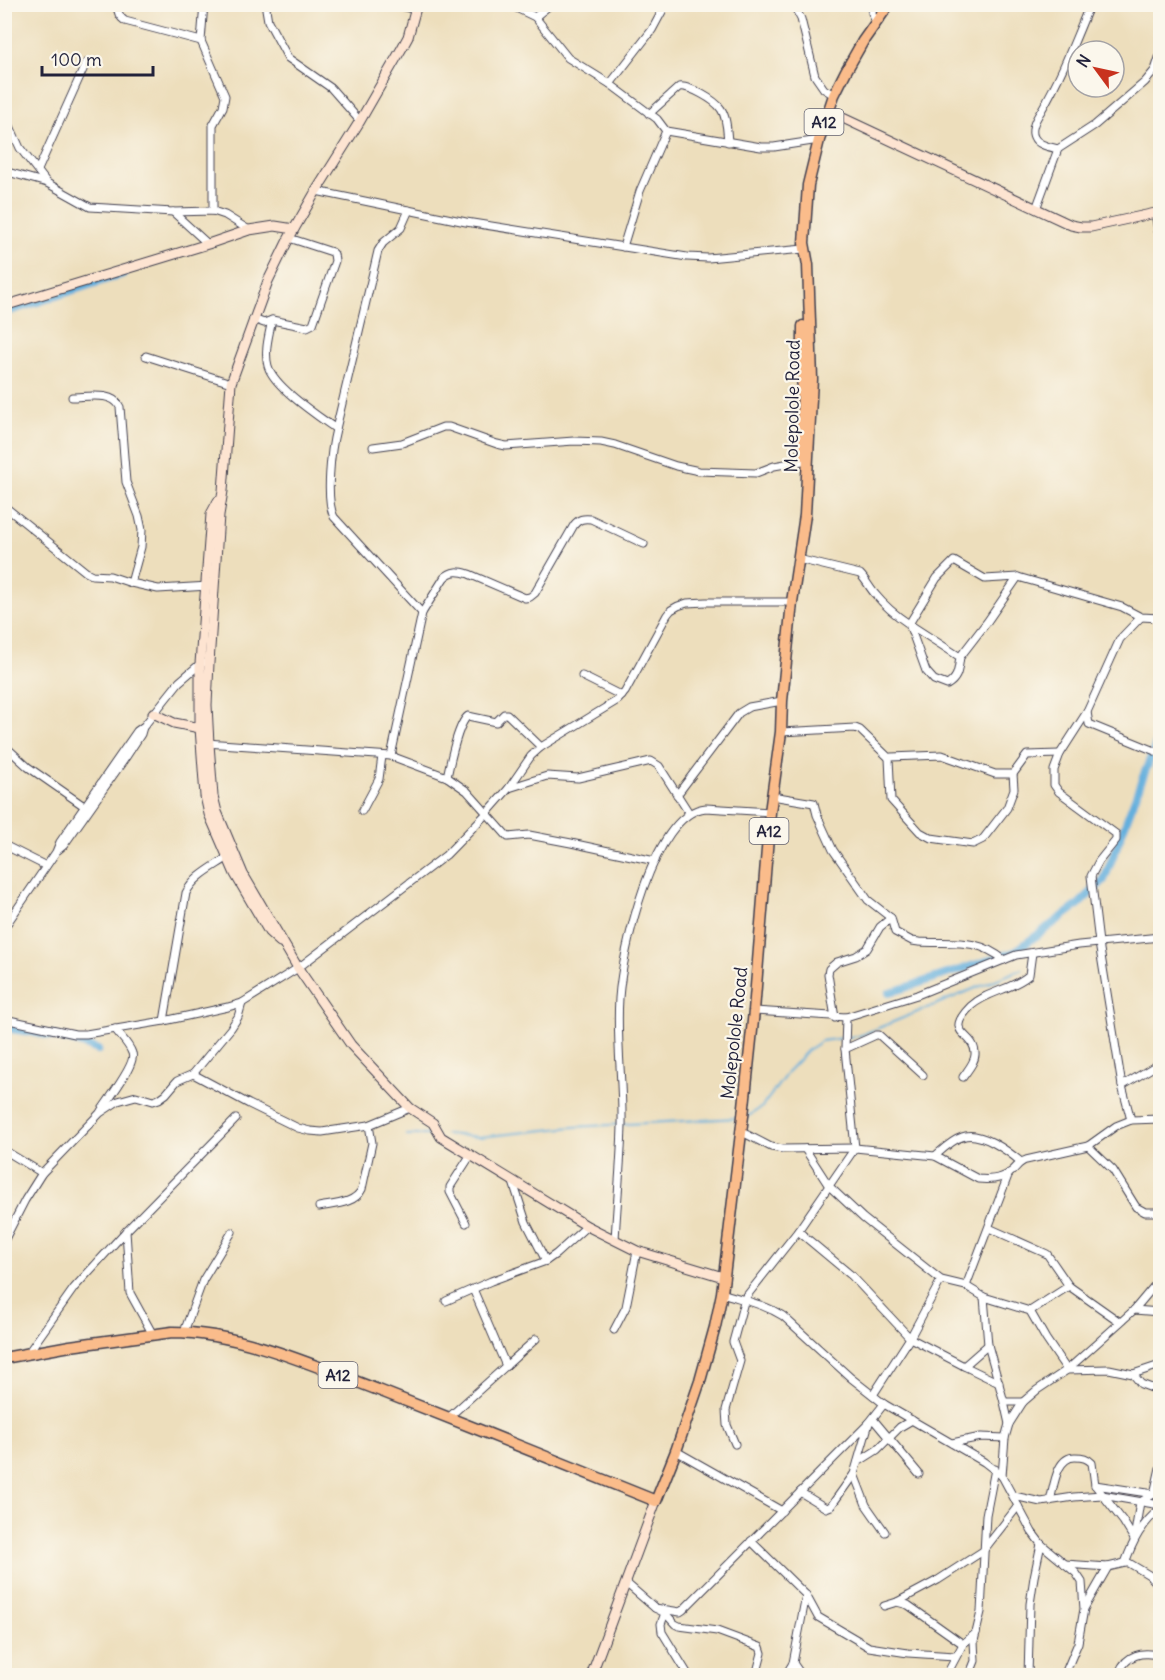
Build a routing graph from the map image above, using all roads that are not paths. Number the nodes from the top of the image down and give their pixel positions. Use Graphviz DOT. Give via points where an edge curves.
graph roads {
  1 [pos="117,4"];
  2 [pos="204,4"];
  3 [pos="268,4"];
  4 [pos="394,4"];
  5 [pos="551,4"];
  6 [pos="666,4"];
  7 [pos="793,4"];
  8 [pos="873,4"];
  9 [pos="889,4"];
  10 [pos="1090,4"];
  11 [pos="509,5"];
  12 [pos="416,7"];
  13 [pos="535,17"];
  14 [pos="876,22"];
  15 [pos="201,41"];
  16 [pos="1161,55"];
  17 [pos="86,63"];
  18 [pos="610,84"];
  19 [pos="834,95"];
  20 [pos="828,111"];
  21 [pos="4,113"];
  22 [pos="649,114"];
  23 [pos="360,121"];
  24 [pos="666,131"];
  25 [pos="819,140"];
  26 [pos="728,142"];
  27 [pos="1058,149"];
  28 [pos="38,170"];
  29 [pos="4,171"];
  30 [pos="47,183"];
  31 [pos="316,191"];
  32 [pos="408,210"];
  33 [pos="1036,210"];
  34 [pos="213,211"];
  35 [pos="173,212"];
  36 [pos="1158,212"];
  37 [pos="249,230"];
  38 [pos="292,233"];
  39 [pos="1161,242"];
  40 [pos="208,244"];
  41 [pos="623,247"];
  42 [pos="805,252"];
  43 [pos="4,306"];
  44 [pos="254,319"];
  45 [pos="272,320"];
  46 [pos="146,356"];
  47 [pos="231,383"];
  48 [pos="72,397"];
  49 [pos="336,429"];
  50 [pos="373,447"];
  51 [pos="802,461"];
  52 [pos="4,506"];
  53 [pos="644,544"];
  54 [pos="798,559"];
  55 [pos="1018,577"];
  56 [pos="131,583"];
  57 [pos="210,587"];
  58 [pos="1161,596"];
  59 [pos="792,602"];
  60 [pos="1161,610"];
  61 [pos="422,613"];
  62 [pos="1141,616"];
  63 [pos="1161,618"];
  64 [pos="909,624"];
  65 [pos="960,657"];
  66 [pos="204,663"];
  67 [pos="582,676"];
  68 [pos="622,696"];
  69 [pos="782,701"];
  70 [pos="1087,712"];
  71 [pos="153,713"];
  72 [pos="200,728"];
  73 [pos="781,732"];
  74 [pos="204,743"];
  75 [pos="4,745"];
  76 [pos="541,747"];
  77 [pos="1161,753"];
  78 [pos="1060,754"];
  79 [pos="382,756"];
  80 [pos="391,756"];
  81 [pos="889,758"];
  82 [pos="1013,774"];
  83 [pos="447,777"];
  84 [pos="509,788"];
  85 [pos="677,795"];
  86 [pos="772,796"];
  87 [pos="95,798"];
  88 [pos="84,806"];
  89 [pos="362,812"];
  90 [pos="770,812"];
  91 [pos="488,813"];
  92 [pos="689,813"];
  93 [pos="4,845"];
  94 [pos="56,852"];
  95 [pos="231,857"];
  96 [pos="655,861"];
  97 [pos="46,866"];
  98 [pos="891,918"];
  99 [pos="4,928"];
  100 [pos="1161,937"];
  101 [pos="1099,943"];
  102 [pos="1032,953"];
  103 [pos="1004,960"];
  104 [pos="298,968"];
  105 [pos="242,1003"];
  106 [pos="754,1011"];
  107 [pos="846,1017"];
  108 [pos="835,1018"];
  109 [pos="4,1019"];
  110 [pos="164,1021"];
  111 [pos="115,1029"];
  112 [pos="845,1049"];
  113 [pos="1161,1063"];
  114 [pos="193,1074"];
  115 [pos="923,1075"];
  116 [pos="963,1077"];
  117 [pos="1122,1086"];
  118 [pos="410,1108"];
  119 [pos="100,1113"];
  120 [pos="236,1119"];
  121 [pos="1161,1119"];
  122 [pos="1131,1120"];
  123 [pos="369,1125"];
  124 [pos="740,1131"];
  125 [pos="1088,1146"];
  126 [pos="855,1148"];
  127 [pos="805,1149"];
  128 [pos="4,1150"];
  129 [pos="935,1155"];
  130 [pos="470,1156"];
  131 [pos="1021,1162"];
  132 [pos="42,1173"];
  133 [pos="1010,1173"];
  134 [pos="513,1182"];
  135 [pos="829,1186"];
  136 [pos="319,1207"];
  137 [pos="1161,1212"];
  138 [pos="466,1223"];
  139 [pos="587,1226"];
  140 [pos="990,1228"];
  141 [pos="126,1231"];
  142 [pos="798,1231"];
  143 [pos="232,1232"];
  144 [pos="615,1240"];
  145 [pos="4,1241"];
  146 [pos="637,1251"];
  147 [pos="546,1261"];
  148 [pos="723,1277"];
  149 [pos="1161,1279"];
  150 [pos="941,1280"];
  151 [pos="966,1286"];
  152 [pos="1069,1286"];
  153 [pos="473,1289"];
  154 [pos="722,1293"];
  155 [pos="984,1297"];
  156 [pos="745,1298"];
  157 [pos="446,1301"];
  158 [pos="1134,1310"];
  159 [pos="1030,1311"];
  160 [pos="1161,1312"];
  161 [pos="1120,1322"];
  162 [pos="614,1330"];
  163 [pos="184,1332"];
  164 [pos="152,1334"];
  165 [pos="910,1338"];
  166 [pos="536,1339"];
  167 [pos="988,1345"];
  168 [pos="28,1353"];
  169 [pos="4,1359"];
  170 [pos="1161,1365"];
  171 [pos="506,1366"];
  172 [pos="964,1366"];
  173 [pos="1067,1370"];
  174 [pos="1133,1374"];
  175 [pos="999,1383"];
  176 [pos="1161,1390"];
  177 [pos="873,1395"];
  178 [pos="1023,1401"];
  179 [pos="1004,1402"];
  180 [pos="884,1404"];
  181 [pos="448,1418"];
  182 [pos="912,1420"];
  183 [pos="871,1421"];
  184 [pos="1009,1424"];
  185 [pos="890,1438"];
  186 [pos="1005,1438"];
  187 [pos="952,1443"];
  188 [pos="735,1444"];
  189 [pos="676,1451"];
  190 [pos="858,1462"];
  191 [pos="1161,1468"];
  192 [pos="995,1469"];
  193 [pos="854,1474"];
  194 [pos="919,1474"];
  195 [pos="1002,1476"];
  196 [pos="1095,1485"];
  197 [pos="800,1492"];
  198 [pos="1157,1493"];
  199 [pos="1102,1495"];
  200 [pos="1014,1496"];
  201 [pos="656,1501"];
  202 [pos="1050,1501"];
  203 [pos="1140,1502"];
  204 [pos="1018,1506"];
  205 [pos="1161,1507"];
  206 [pos="782,1510"];
  207 [pos="885,1532"];
  208 [pos="1134,1539"];
  209 [pos="751,1542"];
  210 [pos="1041,1544"];
  211 [pos="983,1551"];
  212 [pos="1125,1563"];
  213 [pos="1065,1564"];
  214 [pos="1108,1567"];
  215 [pos="626,1583"];
  216 [pos="1161,1586"];
  217 [pos="806,1595"];
  218 [pos="897,1602"];
  219 [pos="884,1606"];
  220 [pos="655,1608"];
  221 [pos="1084,1609"];
  222 [pos="680,1612"];
  223 [pos="665,1613"];
  224 [pos="670,1620"];
  225 [pos="976,1633"];
  226 [pos="963,1644"];
  227 [pos="955,1656"];
  228 [pos="1161,1656"];
  229 [pos="793,1663"];
  230 [pos="591,1676"];
  231 [pos="689,1676"];
  232 [pos="756,1676"];
  233 [pos="785,1676"];
  234 [pos="802,1676"];
  235 [pos="946,1676"];
  236 [pos="969,1676"];
  237 [pos="1028,1676"];
  238 [pos="1064,1676"];
  239 [pos="1120,1676"];
  1 -- 15 [label="street" via="118,14 125,21"];
  2 -- 15 [label="street"];
  3 -- 23 [label="street" via="266,15 288,58 331,88"];
  4 -- 12 [label="street"];
  5 -- 13 [label="street"];
  6 -- 18 [label="street" via="652,30"];
  7 -- 19 [label="street" via="804,27 815,76"];
  8 -- 14 [label="street"];
  9 -- 14 [label="main road, Molepolole Road / A12"];
  10 -- 27 [label="street" via="1033,131 1038,142"];
  11 -- 13 [label="street"];
  12 -- 23 [label="street" via="408,37"];
  13 -- 18 [label="street" via="568,58"];
  14 -- 19 [label="main road, Molepolole Road / A12"];
  15 -- 34 [label="street" via="225,96 213,125"];
  16 -- 27 [label="street" via="1144,82 1095,125"];
  17 -- 28 [label="street"];
  18 -- 22 [label="street"];
  19 -- 20 [label="main road, Molepolole Road / A12"];
  20 -- 25 [label="main road, Molepolole Road / A12"];
  20 -- 33 [label="street"];
  21 -- 28 [label="street" via="20,148"];
  22 -- 24 [label="street"];
  22 -- 26 [label="street" via="679,87 691,87 720,107"];
  23 -- 31 [label="street"];
  24 -- 26 [label="street"];
  24 -- 41 [label="street" via="640,191"];
  25 -- 26 [label="street" via="774,147"];
  25 -- 42 [label="main road, Molepolole Road / A12" via="808,185"];
  27 -- 33 [label="street"];
  28 -- 30 [label="street"];
  29 -- 30 [label="street"];
  30 -- 35 [label="street" via="90,207"];
  31 -- 32 [label="street"];
  31 -- 38 [label="street"];
  32 -- 41 [label="street"];
  32 -- 49 [label="street" via="401,228 378,251"];
  33 -- 36 [label="street" via="1081,227"];
  34 -- 35 [label="street"];
  34 -- 37 [label="street"];
  35 -- 40 [label="street"];
  36 -- 39 [label="street"];
  37 -- 38 [label="street" via="275,226"];
  37 -- 40 [label="street"];
  38 -- 44 [label="street"];
  38 -- 45 [label="street" via="332,252 335,261 313,324 307,327"];
  40 -- 43 [label="street"];
  41 -- 42 [label="street" via="698,258"];
  42 -- 51 [label="main road, Molepolole Road / A12"];
  42 -- 54 [label="main road, Molepolole Road / A12" via="812,379 805,515"];
  44 -- 45 [label="street" via="264,323"];
  44 -- 47 [label="street"];
  45 -- 49 [label="street" via="267,360 272,374 291,395"];
  46 -- 47 [label="street"];
  47 -- 57 [label="street" via="223,491"];
  48 -- 56 [label="street" via="110,397 120,407 126,483 142,530"];
  49 -- 61 [label="street" via="330,461 331,512"];
  50 -- 51 [label="street" via="402,443 449,427 506,446 601,442 699,471 756,473"];
  51 -- 54 [label="main road, Molepolole Road / A12"];
  52 -- 56 [label="street" via="86,572"];
  53 -- 61 [label="street" via="584,518 574,525 530,597 521,597 460,571 453,572 444,578"];
  54 -- 59 [label="main road, Molepolole Road / A12"];
  54 -- 64 [label="street" via="860,574 875,595"];
  55 -- 62 [label="street"];
  55 -- 64 [label="street" via="985,579 954,561 937,578"];
  55 -- 65 [label="street"];
  56 -- 57 [label="street" via="158,589"];
  57 -- 66 [label="street"];
  58 -- 60 [label="street"];
  59 -- 68 [label="street" via="706,602 678,606 667,615"];
  59 -- 69 [label="main road, Molepolole Road / A12"];
  61 -- 80 [label="street"];
  62 -- 63 [label="street"];
  62 -- 70 [label="street" via="1120,639"];
  64 -- 65 [label="street"];
  64 -- 65 [label="street" via="926,671 934,680 947,684 955,680"];
  66 -- 71 [label="street" via="179,682"];
  66 -- 72 [label="street"];
  66 -- 74 [label="street"];
  67 -- 68 [label="street"];
  68 -- 76 [label="street" via="615,704"];
  69 -- 73 [label="main road, Molepolole Road / A12"];
  69 -- 85 [label="street" via="739,712"];
  70 -- 77 [label="street" via="1089,724"];
  70 -- 78 [label="street"];
  71 -- 72 [label="street" via="174,723"];
  71 -- 87 [label="street"];
  72 -- 74 [label="street"];
  73 -- 81 [label="street" via="855,728"];
  73 -- 86 [label="main road, Molepolole Road / A12"];
  74 -- 79 [label="street"];
  74 -- 95 [label="street" via="214,803"];
  75 -- 88 [label="street"];
  76 -- 83 [label="street" via="507,714 496,722 468,716 460,727"];
  76 -- 84 [label="street"];
  78 -- 82 [label="street" via="1027,755"];
  78 -- 101 [label="street" via="1053,770 1054,785 1116,834 1116,840 1091,876"];
  79 -- 80 [label="street"];
  79 -- 89 [label="street" via="379,779"];
  80 -- 83 [label="street"];
  81 -- 82 [label="street" via="942,755 995,774"];
  81 -- 82 [label="street" via="891,800 920,832 931,838 973,844 983,839 1007,808 1014,789"];
  83 -- 91 [label="street"];
  84 -- 85 [label="street" via="547,776 578,778 651,761 659,766"];
  84 -- 91 [label="street"];
  85 -- 92 [label="street"];
  86 -- 90 [label="main road, Molepolole Road / A12"];
  86 -- 98 [label="street" via="814,803 833,850 868,900"];
  87 -- 88 [label="street"];
  87 -- 94 [label="street"];
  88 -- 94 [label="street"];
  90 -- 92 [label="street" via="698,808"];
  90 -- 106 [label="main road, Molepolole Road / A12"];
  91 -- 96 [label="street" via="508,837 528,835"];
  91 -- 104 [label="street" via="435,865"];
  92 -- 96 [label="street" via="675,826"];
  93 -- 97 [label="street"];
  94 -- 97 [label="street"];
  95 -- 104 [label="street"];
  95 -- 110 [label="street" via="202,874 186,892"];
  96 -- 144 [label="street" via="632,924 619,996 622,1127"];
  97 -- 99 [label="street"];
  98 -- 103 [label="street" via="895,932 912,941 970,943 995,952"];
  98 -- 108 [label="street" via="880,927 867,949 829,969"];
  100 -- 101 [label="street"];
  101 -- 102 [label="street"];
  101 -- 117 [label="street"];
  102 -- 103 [label="street"];
  102 -- 116 [label="street" via="1029,975 980,999 962,1018 959,1030 974,1046 975,1053"];
  103 -- 107 [label="street" via="917,995"];
  104 -- 105 [label="street"];
  104 -- 118 [label="street" via="351,1045"];
  105 -- 110 [label="street"];
  105 -- 114 [label="street" via="231,1028"];
  106 -- 108 [label="street"];
  106 -- 124 [label="main road, Molepolole Road / A12"];
  107 -- 108 [label="street"];
  107 -- 112 [label="street"];
  109 -- 111 [label="street" via="75,1034"];
  110 -- 111 [label="street"];
  111 -- 119 [label="street" via="133,1059"];
  112 -- 115 [label="street" via="879,1035"];
  112 -- 126 [label="street"];
  113 -- 117 [label="street"];
  114 -- 119 [label="street" via="177,1081 159,1099 136,1096 118,1101"];
  114 -- 123 [label="street" via="298,1128 322,1132"];
  117 -- 122 [label="street"];
  118 -- 123 [label="street"];
  118 -- 130 [label="street" via="433,1123 441,1137"];
  119 -- 132 [label="street"];
  120 -- 141 [label="street"];
  121 -- 122 [label="street"];
  122 -- 125 [label="street"];
  123 -- 136 [label="street" via="372,1143 359,1195 353,1200"];
  124 -- 127 [label="street" via="771,1148"];
  124 -- 148 [label="main road, Molepolole Road / A12"];
  125 -- 131 [label="street"];
  125 -- 137 [label="street" via="1113,1170 1136,1207 1145,1212"];
  126 -- 127 [label="street"];
  126 -- 129 [label="street"];
  126 -- 135 [label="street"];
  127 -- 135 [label="street"];
  128 -- 132 [label="street"];
  129 -- 131 [label="street" via="966,1135 998,1144"];
  129 -- 133 [label="street" via="978,1179"];
  130 -- 134 [label="street"];
  130 -- 138 [label="street" via="450,1187"];
  131 -- 133 [label="street"];
  132 -- 145 [label="street"];
  133 -- 140 [label="street"];
  134 -- 139 [label="street"];
  134 -- 147 [label="street" via="526,1222"];
  135 -- 142 [label="street"];
  135 -- 150 [label="street"];
  139 -- 144 [label="street"];
  139 -- 147 [label="street"];
  140 -- 151 [label="street"];
  140 -- 152 [label="street" via="1047,1254"];
  141 -- 164 [label="street" via="130,1293"];
  141 -- 168 [label="street" via="74,1288"];
  142 -- 156 [label="street"];
  142 -- 165 [label="street" via="852,1276"];
  143 -- 163 [label="street" via="203,1281"];
  144 -- 146 [label="street"];
  146 -- 148 [label="street"];
  146 -- 162 [label="street" via="626,1307"];
  147 -- 153 [label="street"];
  148 -- 154 [label="main road, Molepolole Road / A12"];
  149 -- 158 [label="street"];
  150 -- 151 [label="street"];
  150 -- 165 [label="street"];
  151 -- 155 [label="street"];
  152 -- 159 [label="street"];
  152 -- 161 [label="street"];
  153 -- 157 [label="street"];
  153 -- 171 [label="street"];
  154 -- 156 [label="street"];
  154 -- 189 [label="main road, Molepolole Road / A12" via="709,1350"];
  155 -- 159 [label="street"];
  155 -- 167 [label="street"];
  156 -- 177 [label="street" via="783,1316"];
  156 -- 188 [label="street" via="733,1342 740,1361 726,1410"];
  158 -- 160 [label="street"];
  158 -- 161 [label="street"];
  159 -- 173 [label="street"];
  161 -- 173 [label="street"];
  163 -- 164 [label="main road, A12"];
  163 -- 181 [label="main road, A12" via="259,1347"];
  164 -- 168 [label="main road, A12"];
  165 -- 172 [label="street"];
  165 -- 177 [label="street"];
  166 -- 171 [label="street"];
  167 -- 172 [label="street"];
  167 -- 175 [label="street"];
  168 -- 169 [label="main road, A12"];
  170 -- 174 [label="street"];
  171 -- 181 [label="street"];
  172 -- 175 [label="street"];
  173 -- 174 [label="street" via="1109,1369"];
  173 -- 178 [label="street"];
  174 -- 176 [label="street" via="1141,1384"];
  175 -- 179 [label="street"];
  177 -- 180 [label="street"];
  178 -- 179 [label="street"];
  178 -- 184 [label="street"];
  179 -- 184 [label="street"];
  180 -- 182 [label="street"];
  180 -- 183 [label="street"];
  181 -- 201 [label="main road, A12"];
  182 -- 185 [label="street"];
  182 -- 187 [label="street"];
  183 -- 185 [label="street"];
  183 -- 190 [label="street"];
  183 -- 197 [label="street"];
  184 -- 186 [label="street"];
  185 -- 190 [label="street"];
  185 -- 194 [label="street"];
  186 -- 187 [label="street" via="981,1437"];
  186 -- 195 [label="street"];
  187 -- 192 [label="street"];
  189 -- 201 [label="main road, Molepolole Road / A12"];
  189 -- 206 [label="street"];
  190 -- 193 [label="street"];
  191 -- 198 [label="street"];
  192 -- 195 [label="street"];
  192 -- 211 [label="street"];
  193 -- 197 [label="street" via="829,1508"];
  193 -- 207 [label="street" via="866,1505"];
  195 -- 200 [label="street"];
  196 -- 198 [label="street"];
  196 -- 199 [label="street"];
  196 -- 202 [label="street" via="1092,1463 1083,1457 1069,1457 1060,1466"];
  197 -- 206 [label="street"];
  198 -- 203 [label="street"];
  199 -- 202 [label="street"];
  199 -- 203 [label="street"];
  199 -- 208 [label="street"];
  200 -- 202 [label="street"];
  200 -- 204 [label="street"];
  201 -- 215 [label="street"];
  203 -- 205 [label="street"];
  203 -- 208 [label="street"];
  204 -- 210 [label="street"];
  204 -- 211 [label="street"];
  205 -- 208 [label="street"];
  206 -- 209 [label="street"];
  208 -- 212 [label="street"];
  209 -- 217 [label="street"];
  209 -- 222 [label="street"];
  210 -- 213 [label="street"];
  210 -- 237 [label="street" via="1030,1604"];
  211 -- 218 [label="street"];
  211 -- 225 [label="street" via="981,1612"];
  212 -- 214 [label="street"];
  212 -- 216 [label="street"];
  213 -- 214 [label="street"];
  213 -- 221 [label="street" via="1082,1582"];
  214 -- 221 [label="street"];
  215 -- 220 [label="street"];
  215 -- 230 [label="street"];
  217 -- 227 [label="street" via="818,1617 869,1647"];
  217 -- 229 [label="street"];
  218 -- 219 [label="street"];
  218 -- 226 [label="street" via="908,1605"];
  220 -- 222 [label="street"];
  220 -- 223 [label="street"];
  221 -- 238 [label="street" via="1078,1643"];
  222 -- 224 [label="street"];
  223 -- 224 [label="street"];
  223 -- 231 [label="street" via="662,1632"];
  224 -- 232 [label="street" via="679,1626 717,1631 760,1647"];
  225 -- 226 [label="street"];
  225 -- 236 [label="street" via="975,1661"];
  226 -- 227 [label="street"];
  227 -- 235 [label="street"];
  228 -- 239 [label="street" via="1137,1654 1123,1665"];
  229 -- 233 [label="street"];
  229 -- 234 [label="street"];
}
